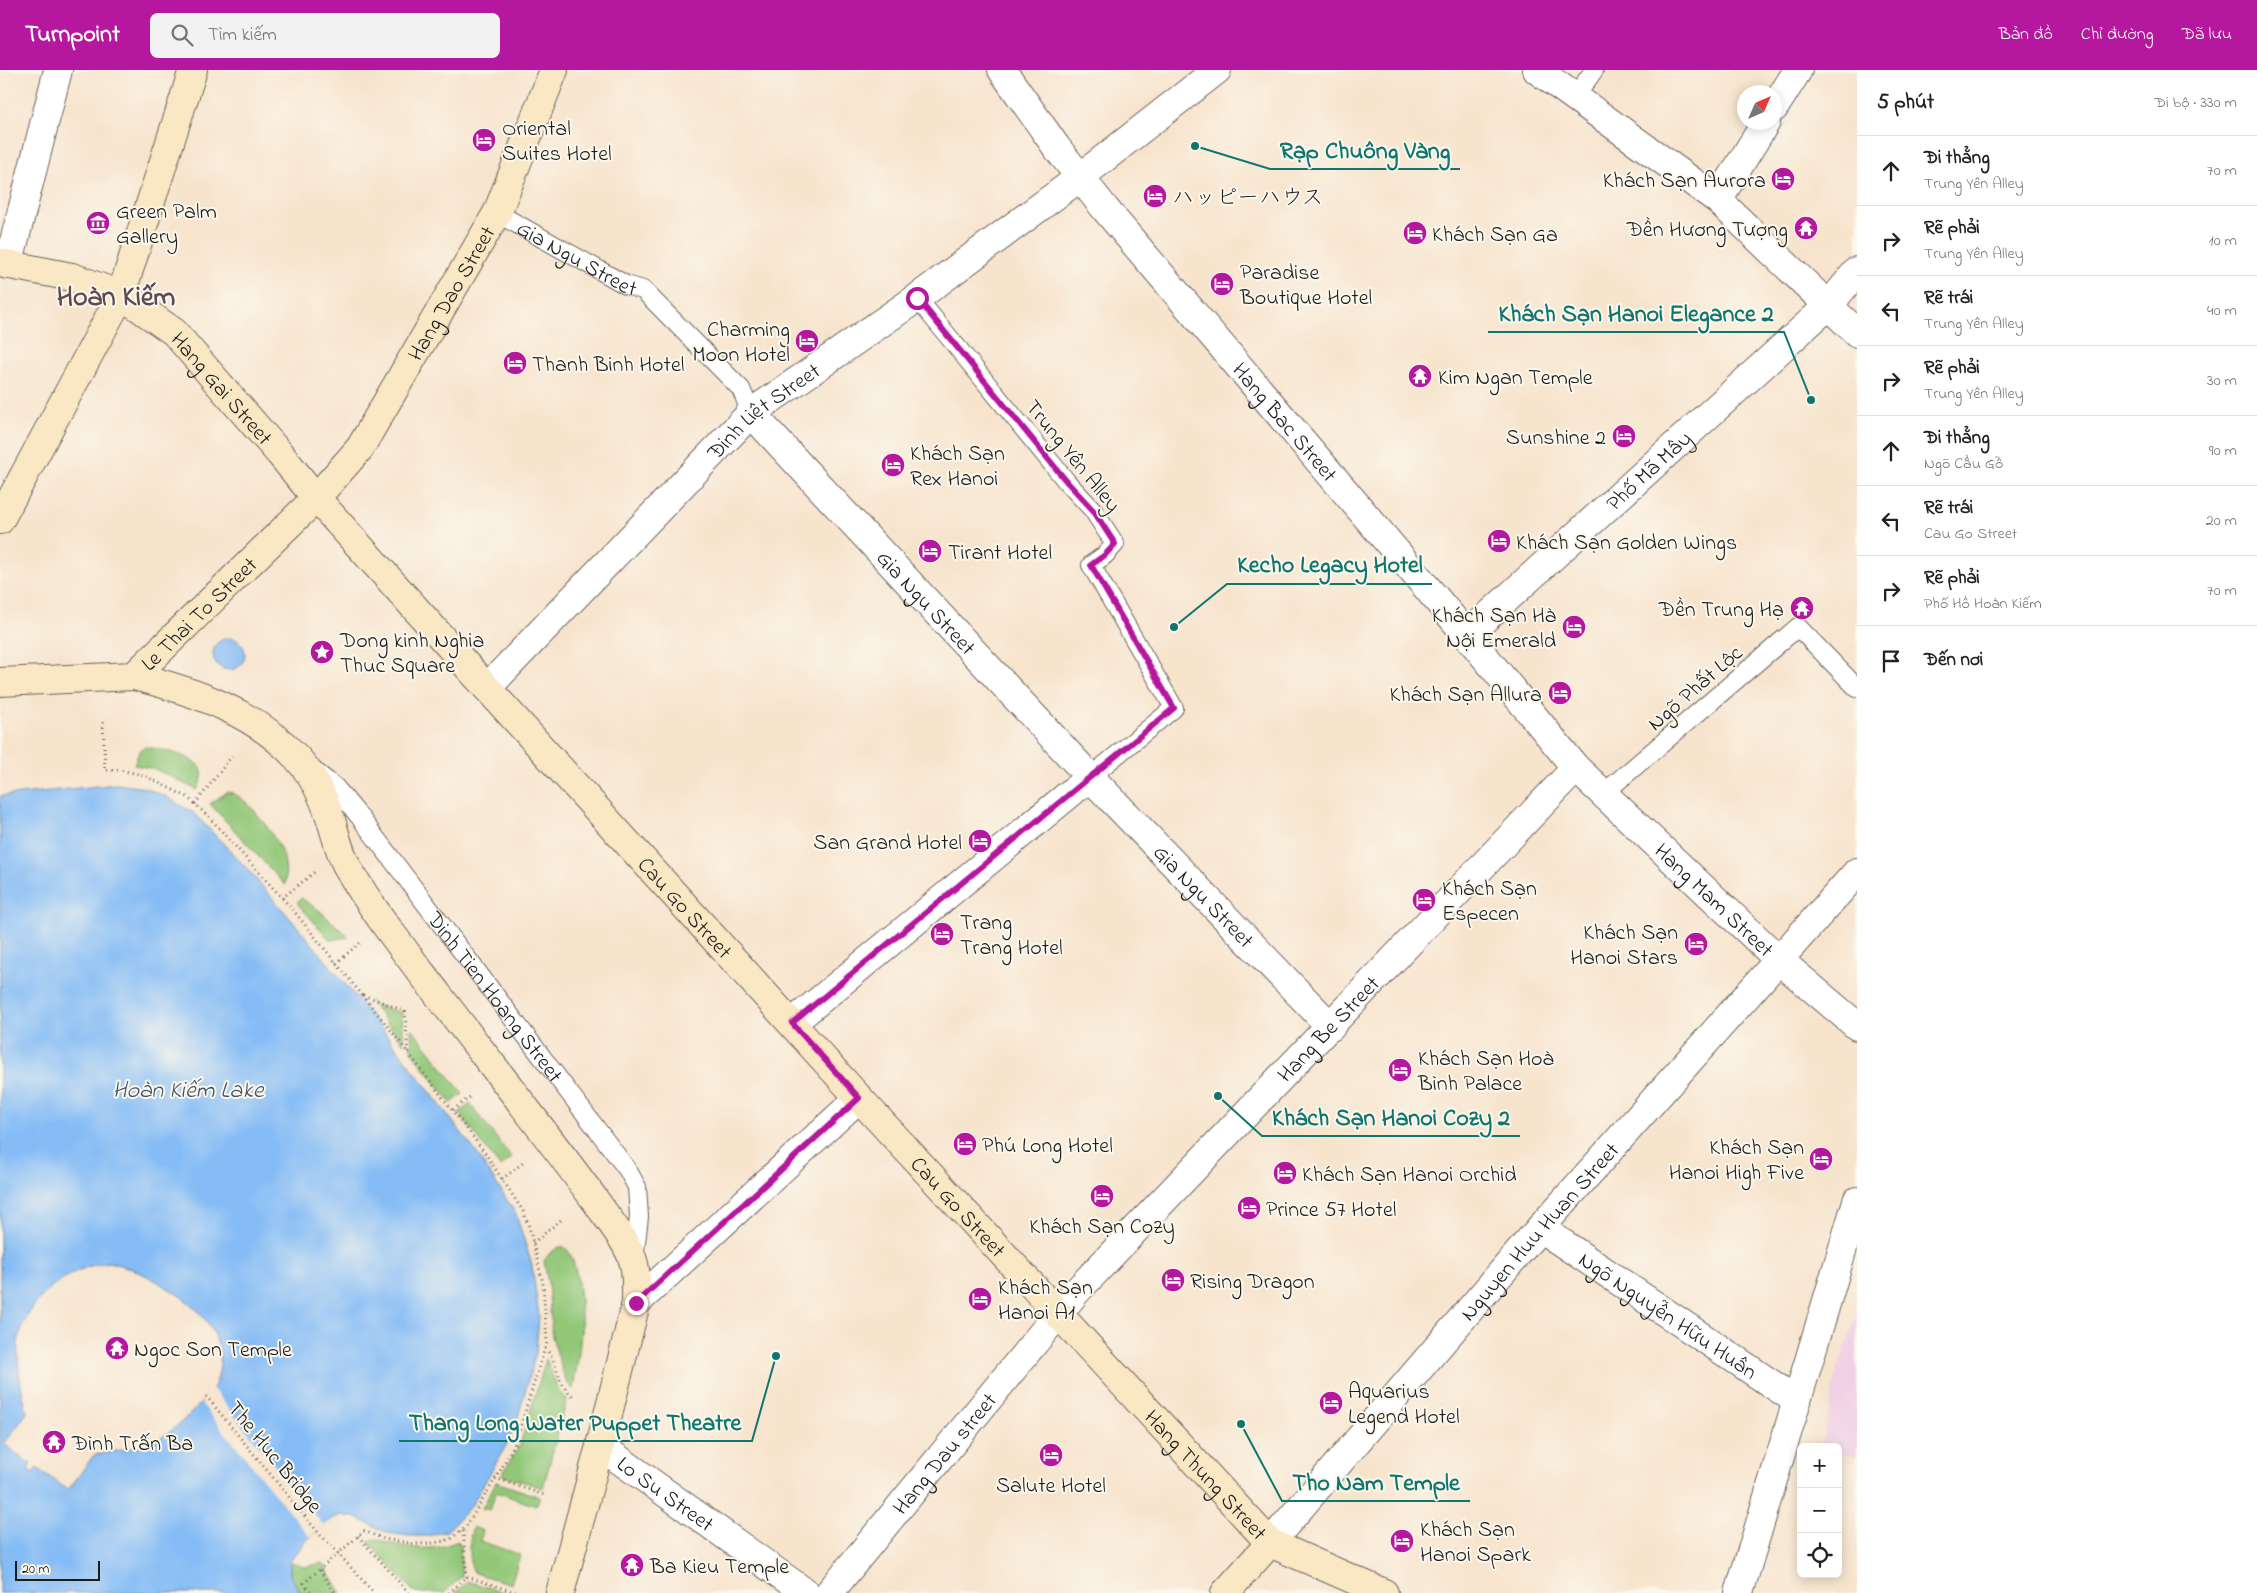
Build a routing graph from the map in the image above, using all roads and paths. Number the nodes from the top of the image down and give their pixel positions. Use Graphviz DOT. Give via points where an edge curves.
graph roads {
  1 [pos="58,70"];
  2 [pos="193,70"];
  3 [pos="554,70"];
  4 [pos="1002,70"];
  5 [pos="1217,70"];
  6 [pos="1537,70"];
  7 [pos="1594,70"];
  8 [pos="1798,70"];
  9 [pos="1782,95"];
  10 [pos="1575,97"];
  11 [pos="1761,130"];
  12 [pos="1080,178"];
  13 [pos="1718,200"];
  14 [pos="497,213"];
  15 [pos="4,264"];
  16 [pos="1857,271"];
  17 [pos="121,295"];
  18 [pos="917,298"];
  19 [pos="1829,305"];
  20 [pos="1857,333"];
  21 [pos="751,413"];
  22 [pos="316,498"];
  23 [pos="0,520"];
  24 [pos="1467,634"];
  25 [pos="134,676"];
  26 [pos="0,682"];
  27 [pos="1856,684"];
  28 [pos="486,688"];
  29 [pos="103,722"];
  30 [pos="232,756"];
  31 [pos="298,758"];
  32 [pos="1576,768"];
  33 [pos="1090,777"];
  34 [pos="1604,794"];
  35 [pos="195,804"];
  36 [pos="316,871"];
  37 [pos="1857,872"];
  38 [pos="282,898"];
  39 [pos="361,942"];
  40 [pos="1780,960"];
  41 [pos="336,963"];
  42 [pos="362,995"];
  43 [pos="792,1023"];
  44 [pos="1857,1026"];
  45 [pos="1331,1027"];
  46 [pos="408,1052"];
  47 [pos="471,1096"];
  48 [pos="859,1098"];
  49 [pos="453,1110"];
  50 [pos="523,1163"];
  51 [pos="502,1179"];
  52 [pos="1857,1201"];
  53 [pos="561,1220"];
  54 [pos="1540,1228"];
  55 [pos="533,1243"];
  56 [pos="634,1262"];
  57 [pos="636,1303"];
  58 [pos="1060,1313"];
  59 [pos="545,1348"];
  60 [pos="206,1396"];
  61 [pos="574,1397"];
  62 [pos="1796,1401"];
  63 [pos="600,1446"];
  64 [pos="496,1478"];
  65 [pos="547,1496"];
  66 [pos="462,1531"];
  67 [pos="358,1536"];
  68 [pos="1270,1544"];
  69 [pos="339,1554"];
  70 [pos="320,1570"];
  71 [pos="467,1576"];
  72 [pos="311,1593"];
  73 [pos="335,1593"];
  74 [pos="374,1593"];
  75 [pos="409,1593"];
  76 [pos="449,1593"];
  77 [pos="518,1593"];
  78 [pos="560,1593"];
  79 [pos="806,1593"];
  80 [pos="829,1593"];
  81 [pos="1225,1593"];
  82 [pos="1384,1593"];
  83 [pos="1739,1593"];
  1 -- 15 [label="street"];
  2 -- 17 [label="street"];
  3 -- 14 [label="street, Hang Dao Street"];
  4 -- 12 [label="street, Hang Bac Street"];
  5 -- 12 [label="street, Đinh Liệt Street"];
  6 -- 10 [label="street"];
  7 -- 10 [label="lane"];
  8 -- 9 [label="street"];
  10 -- 13 [label="street"];
  11 -- 13 [label="street"];
  12 -- 18 [label="street, Đinh Liệt Street"];
  12 -- 24 [label="street, Hang Bac Street"];
  13 -- 19 [label="street"];
  14 -- 21 [label="lane, Gia Ngu Street" via="626,284 643,290 741,389"];
  14 -- 22 [label="street, Hang Dao Street" via="360,448"];
  15 -- 17 [label="street, Hang Gai Street" via="72,277"];
  16 -- 19 [label="street, Phố Mã Mây"];
  17 -- 22 [label="street, Hang Gai Street" via="174,332"];
  17 -- 23 [label="street"];
  18 -- 21 [label="street, Đinh Liệt Street"];
  18 -- 33 [label="lane, Trung Yên Alley" via="1093,510 1115,544 1091,565 1174,708"];
  19 -- 20 [label="street"];
  19 -- 24 [label="street, Phố Mã Mây"];
  21 -- 28 [label="street, Đinh Liệt Street"];
  21 -- 33 [label="street, Gia Ngu Street"];
  22 -- 25 [label="street, Le Thai To Street"];
  22 -- 28 [label="street, Cau Go Street"];
  24 -- 32 [label="street, Hang Bac Street"];
  25 -- 26 [label="street, Le Thai To Street"];
  25 -- 31 [label="street, Dinh Tien Hoang Street" via="196,694 235,711 269,731"];
  27 -- 34 [label="lane, Ngõ Phất Lộc" via="1798,627"];
  28 -- 43 [label="street, Cau Go Street"];
  29 -- 35 [label="path" via="104,770 143,775"];
  30 -- 35 [label="path"];
  31 -- 56 [label="street, Dinh Tien Hoang Street" via="319,790 340,854 349,870 404,950 573,1170"];
  31 -- 56 [label="lane, Dinh Tien Hoang Street" via="335,787 359,816 627,1168 637,1187 639,1217"];
  32 -- 34 [label="street, Hang Mam Street"];
  32 -- 45 [label="street, Hang Be Street"];
  33 -- 43 [label="street"];
  33 -- 45 [label="street, Gia Ngu Street"];
  34 -- 40 [label="street, Hang Mam Street"];
  35 -- 38 [label="path"];
  36 -- 38 [label="path"];
  37 -- 40 [label="street, Nguyen Huu Huan Street"];
  38 -- 41 [label="path"];
  39 -- 41 [label="path"];
  40 -- 44 [label="street, Hang Mam Street"];
  40 -- 54 [label="street, Nguyen Huu Huan Street"];
  41 -- 42 [label="path"];
  42 -- 46 [label="path"];
  42 -- 46 [label="path" via="405,1011"];
  43 -- 48 [label="street, Cau Go Street"];
  45 -- 58 [label="street, Hang Be Street" via="1076,1292"];
  46 -- 49 [label="path"];
  47 -- 49 [label="path"];
  48 -- 57 [label="street"];
  48 -- 58 [label="street, Cau Go Street"];
  49 -- 51 [label="path"];
  50 -- 51 [label="path"];
  51 -- 55 [label="path" via="523,1211"];
  52 -- 62 [label="street"];
  53 -- 55 [label="path"];
  54 -- 62 [label="street, Ngõ Nguyễn Hữu Huân"];
  54 -- 68 [label="street, Nguyen Huu Huan Street"];
  55 -- 59 [label="path" via="543,1283"];
  56 -- 57 [label="street, Dinh Tien Hoang Street"];
  57 -- 63 [label="street, Dinh Tien Hoang Street"];
  58 -- 68 [label="street, Hang Thung Street"];
  58 -- 80 [label="street, Hang Dau street"];
  59 -- 61 [label="path" via="555,1360 561,1384"];
  59 -- 64 [label="path" via="515,1443"];
  60 -- 69 [label="path, The Huc Bridge"];
  62 -- 83 [label="street"];
  63 -- 78 [label="street, Dinh Tien Hoang Street"];
  63 -- 79 [label="street, Lo Su Street"];
  64 -- 65 [label="path"];
  64 -- 66 [label="path"];
  66 -- 67 [label="path" via="451,1539 415,1544 384,1539 364,1531"];
  66 -- 71 [label="path"];
  67 -- 69 [label="path"];
  67 -- 75 [label="path"];
  68 -- 81 [label="street, Nguyen Huu Huan Street"];
  68 -- 82 [label="street, Hang Thung Street"];
  69 -- 70 [label="path"];
  69 -- 74 [label="path, The Huc Bridge"];
  70 -- 72 [label="path" via="304,1583"];
  70 -- 73 [label="path"];
  71 -- 76 [label="path"];
  71 -- 77 [label="path"];
}
